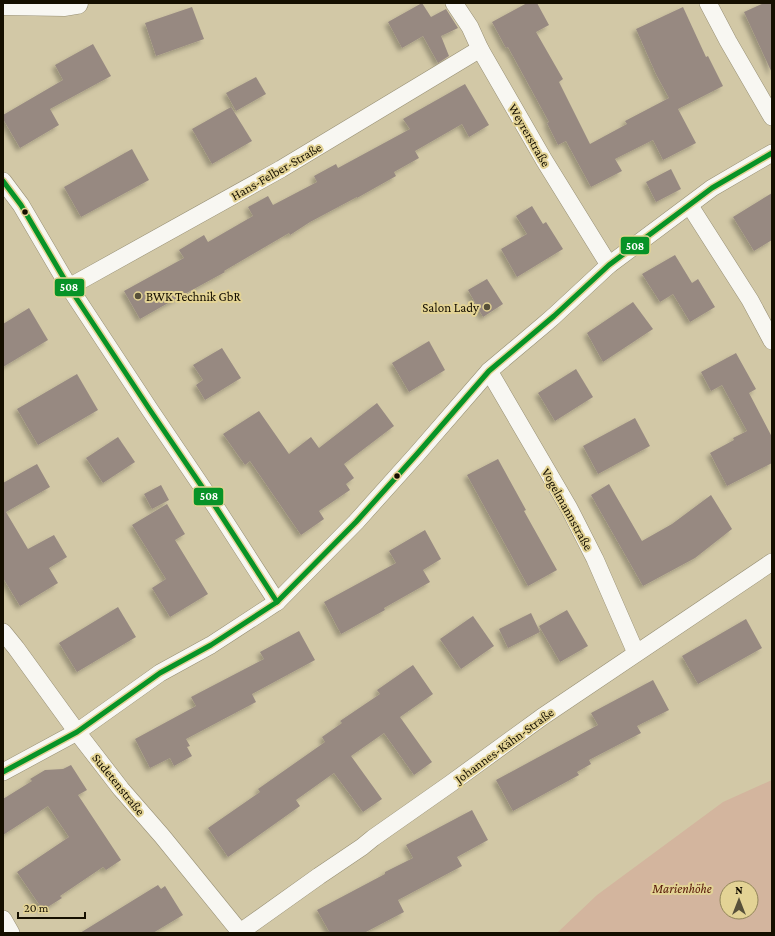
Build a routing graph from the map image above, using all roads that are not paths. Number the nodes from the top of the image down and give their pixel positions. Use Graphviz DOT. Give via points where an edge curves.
graph roads {
  1 [pos="77,3"];
  2 [pos="454,3"];
  3 [pos="708,3"];
  4 [pos="3,4"];
  5 [pos="480,49"];
  6 [pos="772,117"];
  7 [pos="772,153"];
  8 [pos="3,182"];
  9 [pos="690,206"];
  10 [pos="609,265"];
  11 [pos="69,287"];
  12 [pos="772,341"];
  13 [pos="489,371"];
  14 [pos="772,562"];
  15 [pos="277,602"];
  16 [pos="3,632"];
  17 [pos="636,653"];
  18 [pos="77,732"];
  19 [pos="3,772"];
  20 [pos="3,919"];
  21 [pos="11,933"];
  22 [pos="240,933"];
  1 -- 4 [label="main road"];
  2 -- 5 [label="street, Weyrerstraße" via="470,27"];
  3 -- 6 [label="street"];
  5 -- 10 [label="street, Weyrerstraße"];
  5 -- 11 [label="street, Hans-Felber-Straße" via="281,169"];
  7 -- 9 [label="street" via="712,188"];
  8 -- 11 [label="street" via="21,205"];
  9 -- 10 [label="street"];
  9 -- 12 [label="street" via="750,300"];
  10 -- 13 [label="street"];
  11 -- 15 [label="street"];
  13 -- 15 [label="street" via="356,522"];
  13 -- 17 [label="street, Vogelmannstraße" via="572,514 595,559"];
  14 -- 17 [label="street, Johannes-Kähn-Straße"];
  15 -- 18 [label="street" via="211,646 160,674"];
  16 -- 18 [label="street, Sudetenstraße"];
  17 -- 22 [label="street, Johannes-Kähn-Straße" via="542,717"];
  18 -- 19 [label="street"];
  18 -- 22 [label="street, Sudetenstraße"];
  20 -- 21 [label="street"];
}
